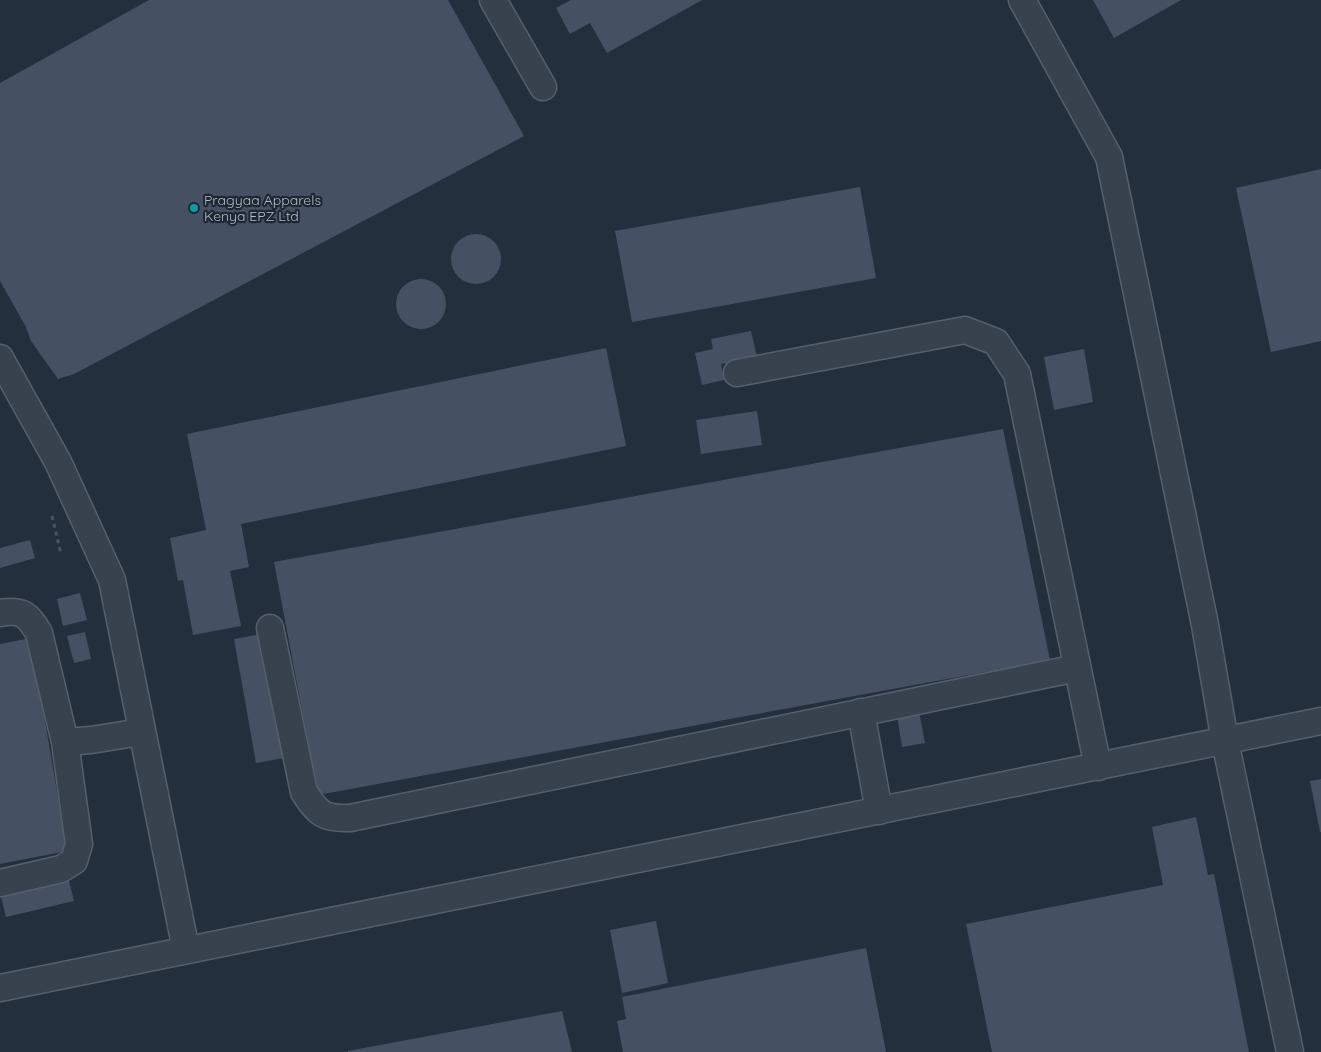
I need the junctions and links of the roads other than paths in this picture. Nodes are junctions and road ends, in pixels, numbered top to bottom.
1 (493, 0) edge
2 (1022, 0) edge
3 (544, 87) dead end
4 (0, 358) edge
5 (737, 373) dead end
6 (0, 613) edge
7 (270, 628) dead end
8 (1077, 668) junction
9 (861, 712) junction
10 (1321, 721) edge
11 (141, 732) junction
12 (1226, 741) junction
13 (65, 742) junction
14 (1098, 767) junction
15 (879, 811) junction
16 (0, 882) edge
17 (186, 950) junction
18 (0, 988) edge
19 (1290, 1052) edge

1 - 3 street
2 - 12 street
4 - 11 street
5 - 8 street
6 - 13 street
7 - 9 street
8 - 9 street
8 - 14 street
9 - 15 street
10 - 12 street
11 - 13 street
11 - 17 street
12 - 14 street
12 - 19 street
13 - 16 street
14 - 15 street
15 - 17 street
17 - 18 street

